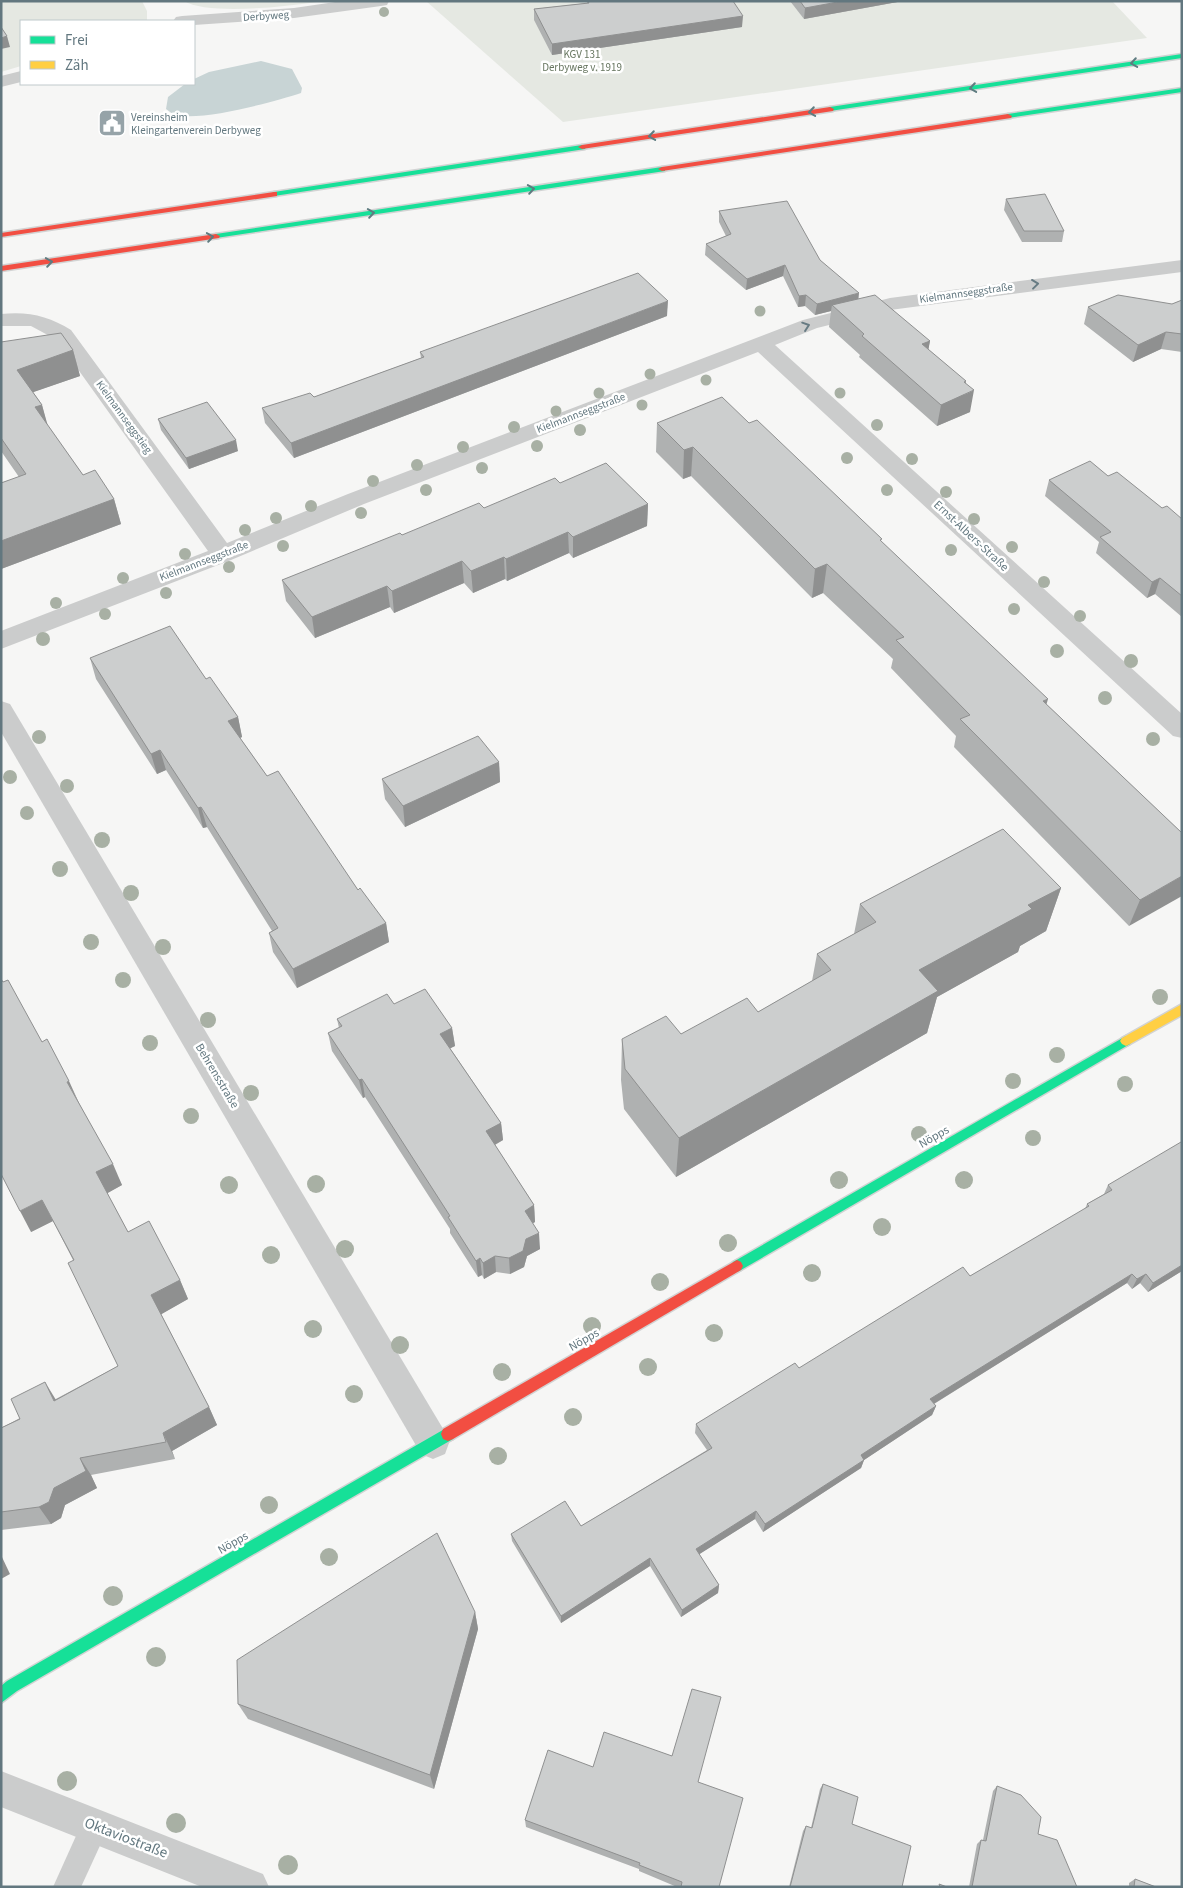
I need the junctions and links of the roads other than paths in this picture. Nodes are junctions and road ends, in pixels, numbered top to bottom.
1 (381, 1) edge
2 (180, 16) edge
3 (1182, 56) edge
4 (20, 76) edge
5 (1, 82) edge
6 (1182, 90) edge
7 (1, 235) edge
8 (1182, 266) edge
9 (1, 269) edge
10 (1, 320) edge
11 (761, 343) junction
12 (223, 554) junction
13 (1, 640) edge
14 (1, 710) edge
15 (1182, 729) edge
16 (1182, 1009) edge
17 (433, 1443) junction
18 (1, 1696) edge
19 (1, 1789) edge
20 (95, 1826) junction
21 (67, 1887) edge
22 (250, 1887) edge

1 - 2 street, Derbyweg
3 -> 7 main road
4 - 5 street
9 -> 6 main road
11 -> 8 street, Kielmannseggstraße
10 - 12 street, Kielmannseggstieg
11 - 12 street, Kielmannseggstraße
11 - 15 street, Ernst-Albers-Straße
12 - 13 street, Kielmannseggstraße
14 - 17 street, Behrensstraße
16 - 17 main road, Nöpps
17 - 18 main road, Nöpps
19 - 20 street, Oktaviostraße
20 - 21 lane
20 - 22 street, Oktaviostraße

